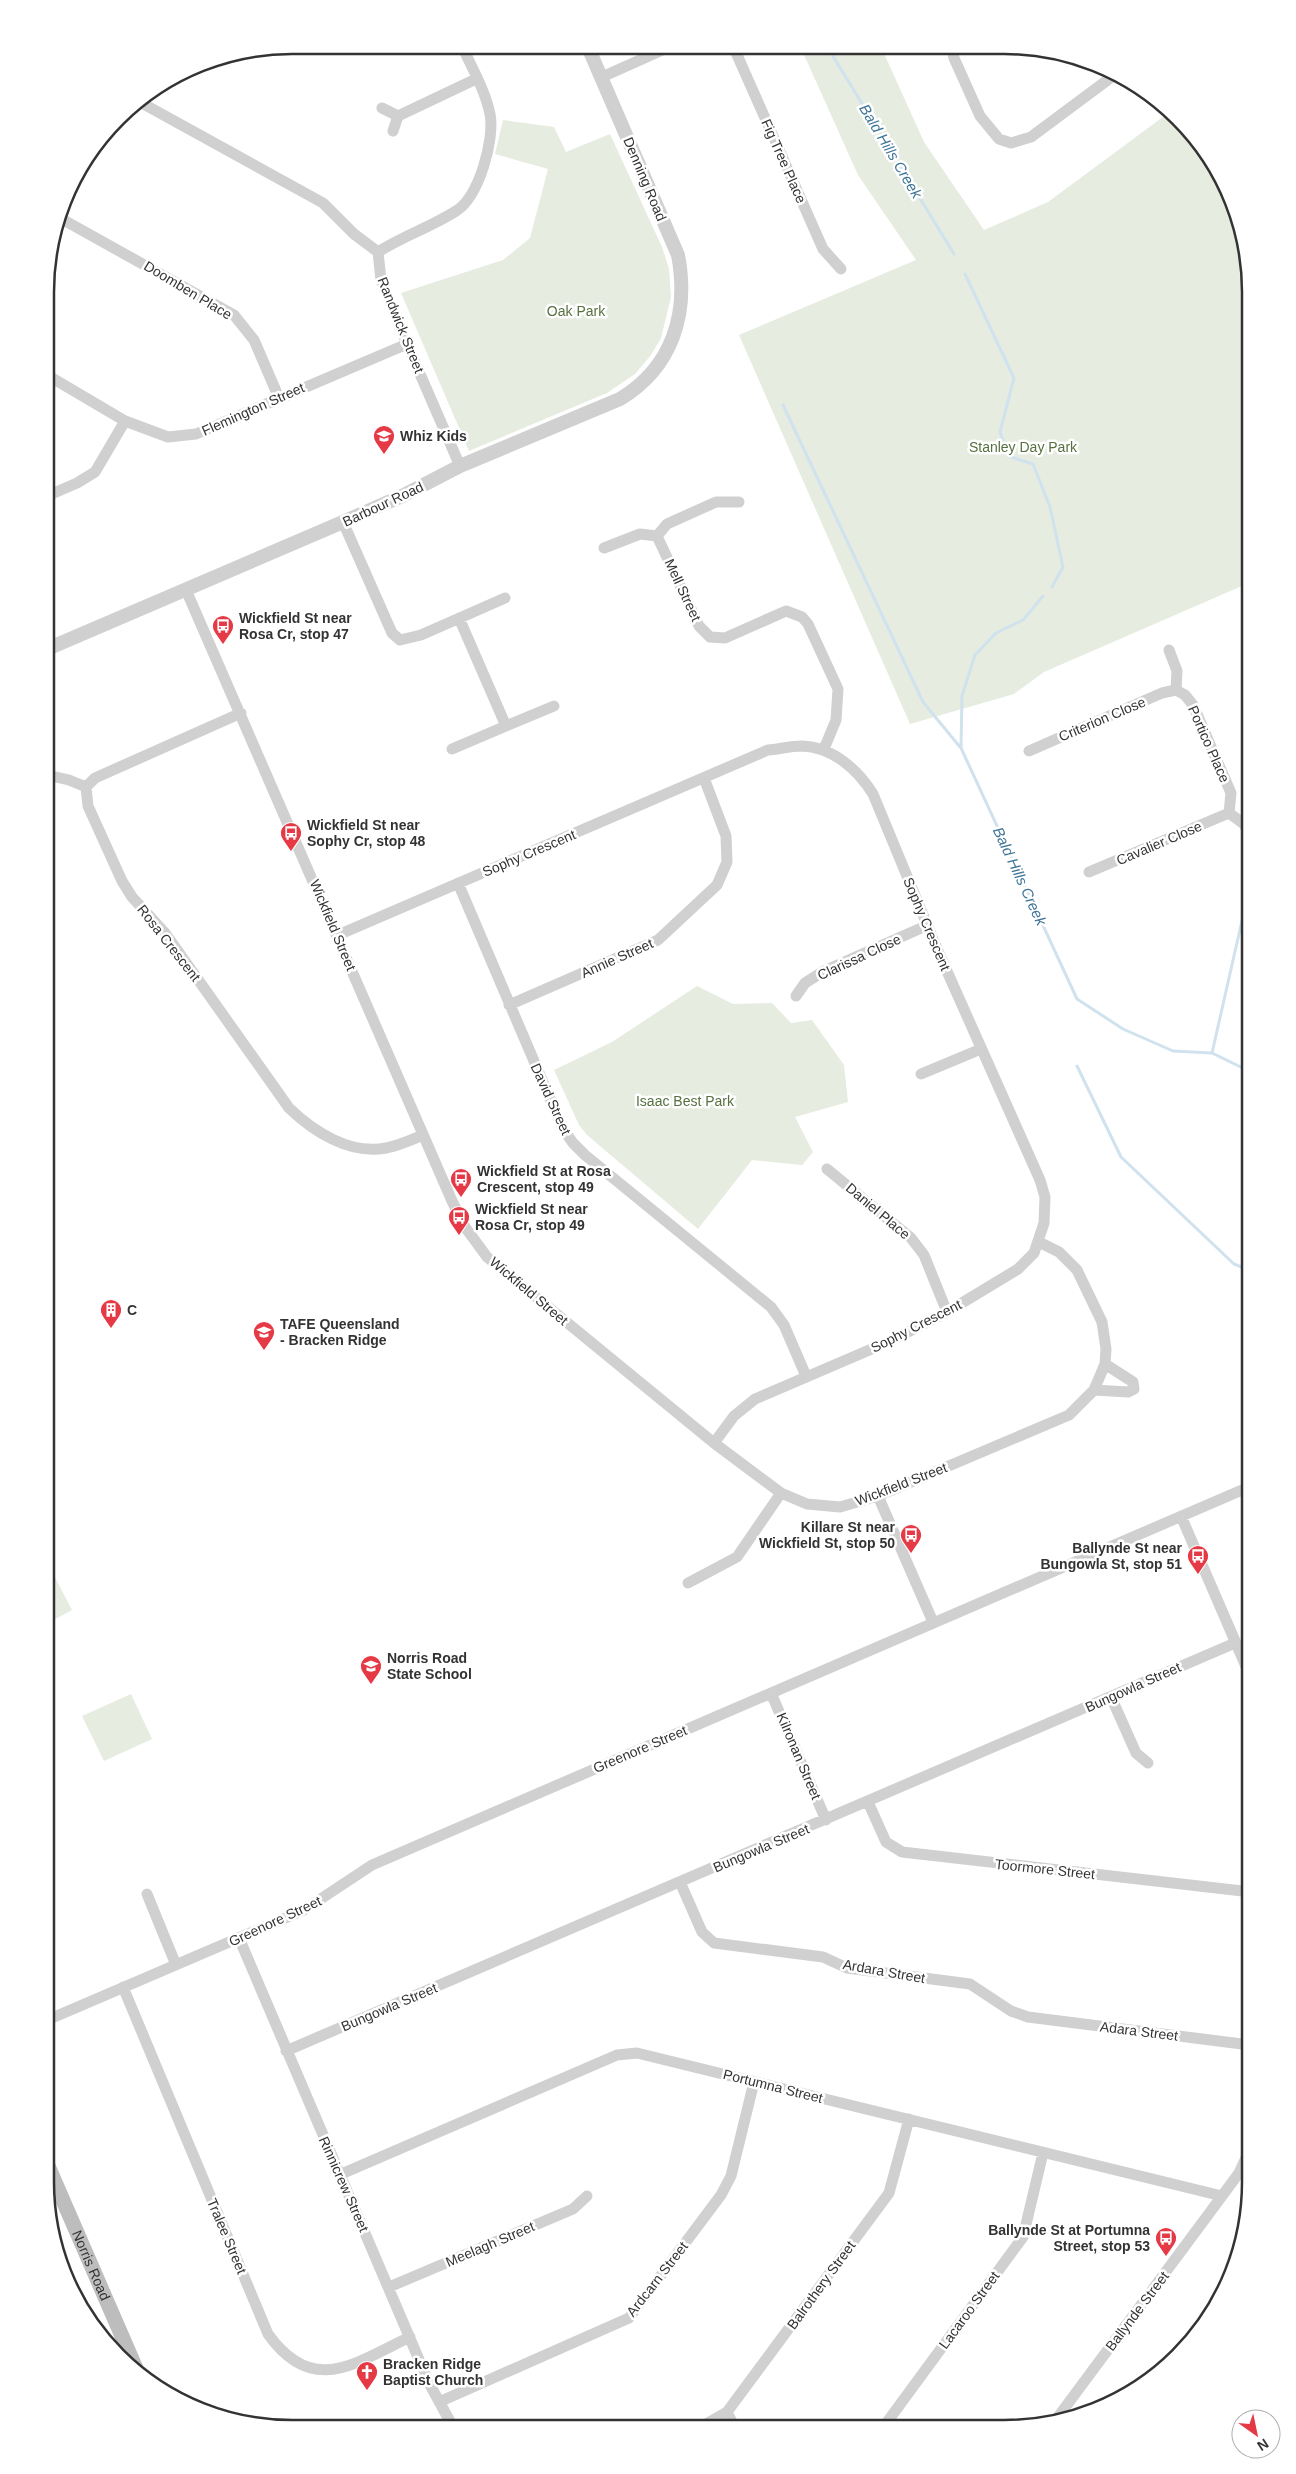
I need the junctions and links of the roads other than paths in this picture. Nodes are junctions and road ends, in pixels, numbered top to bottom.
1 (465, 54) edge
2 (591, 54) edge
3 (653, 54) edge
4 (737, 54) edge
5 (953, 54) edge
6 (602, 77) junction
7 (1110, 78) edge
8 (476, 79) junction
9 (145, 105) edge
10 (382, 108) dead end
11 (398, 116) junction
12 (393, 131) dead end
13 (65, 221) edge
14 (378, 252) junction
15 (841, 269) dead end
16 (680, 315) joint
17 (406, 344) junction
18 (54, 379) edge
19 (279, 398) junction
20 (125, 421) junction
21 (460, 466) junction
22 (54, 493) edge
23 (739, 502) dead end
24 (343, 522) junction
25 (656, 536) junction
26 (604, 548) dead end
27 (186, 590) junction
28 (505, 598) dead end
29 (459, 618) junction
30 (54, 646) edge
31 (1168, 650) dead end
32 (1176, 690) junction
33 (554, 706) dead end
34 (241, 713) junction
35 (506, 726) junction
36 (452, 749) dead end
37 (824, 750) junction
38 (1029, 751) dead end
39 (54, 777) edge
40 (704, 778) junction
41 (86, 788) junction
42 (1229, 813) junction
43 (1242, 823) edge
44 (1089, 872) dead end
45 (458, 883) junction
46 (928, 925) junction
47 (338, 935) junction
48 (796, 996) dead end
49 (509, 1005) junction
50 (981, 1049) junction
51 (921, 1074) dead end
52 (423, 1135) junction
53 (827, 1168) dead end
54 (1039, 1242) junction
55 (946, 1312) junction
56 (1105, 1364) junction
57 (806, 1376) junction
58 (1094, 1390) junction
59 (714, 1443) junction
60 (1242, 1490) dead end
61 (781, 1493) junction
62 (878, 1496) junction
63 (1181, 1516) junction
64 (688, 1583) dead end
65 (933, 1622) junction
66 (1235, 1643) junction
67 (1242, 1658) edge
68 (771, 1693) junction
69 (1111, 1696) junction
70 (1148, 1763) dead end
71 (868, 1802) junction
72 (826, 1820) junction
73 (680, 1882) junction
74 (1242, 1891) edge
75 (147, 1894) dead end
76 (239, 1938) junction
77 (176, 1965) junction
78 (122, 1987) junction
79 (54, 2017) edge
80 (1028, 2017) joint
81 (1242, 2044) edge
82 (286, 2051) junction
83 (754, 2082) junction
84 (909, 2119) junction
85 (1043, 2153) junction
86 (1242, 2167) edge
87 (339, 2175) junction
88 (54, 2189) edge
89 (587, 2196) dead end
90 (1222, 2196) junction
91 (389, 2287) junction
92 (410, 2337) junction
93 (131, 2358) edge
94 (439, 2402) junction
95 (727, 2412) junction
96 (1061, 2413) edge
97 (449, 2420) edge
98 (713, 2420) edge
99 (731, 2420) edge
100 (889, 2420) edge

1 - 8 street
2 - 6 street, Denning Road
3 - 6 street
4 - 15 street, Fig Tree Place
5 - 7 street
6 - 16 street, Denning Road
8 - 11 street
8 - 14 street
9 - 14 street
10 - 11 street
11 - 12 street
13 - 19 street, Doomben Place
14 - 17 street, Randwick Street
16 - 21 street, Barbour Road
17 - 19 street, Flemington Street
17 - 21 street, Randwick Street
18 - 20 street, Flemington Street
19 - 20 street, Flemington Street
20 - 22 street
21 - 24 street, Barbour Road
23 - 25 street
24 - 27 street, Barbour Road
24 - 29 street
25 - 26 street
25 - 37 street, Mell Street
27 - 30 street, Barbour Road
27 - 34 street, Wickfield Street
28 - 29 street
29 - 35 street
31 - 32 street
32 - 38 street, Criterion Close
32 - 42 street, Portico Place
33 - 35 street
34 - 41 street
34 - 47 street, Wickfield Street
35 - 36 street
37 - 40 street, Sophy Crescent
37 - 46 street, Sophy Crescent
39 - 41 street
40 - 45 street, Sophy Crescent
40 - 49 street, Annie Street
41 - 52 street, Rosa Crescent
42 - 43 street
42 - 44 street, Cavalier Close
45 - 47 street, Sophy Crescent
45 - 49 street, David Street
46 - 48 street, Clarissa Close
46 - 50 street, Sophy Crescent
47 - 52 street, Wickfield Street
49 - 57 street, David Street
50 - 51 street
50 - 54 street, Sophy Crescent
52 - 59 street, Wickfield Street
53 - 55 street, Daniel Place
54 - 55 street, Sophy Crescent
54 - 56 street, Wickfield Street
55 - 57 street, Sophy Crescent
56 - 58 street, Wickfield Street
56 - 58 street
57 - 59 street, Sophy Crescent
58 - 62 street, Wickfield Street
59 - 61 street, Wickfield Street
60 - 63 street, Greenore Street
61 - 62 street, Wickfield Street
61 - 64 street
62 - 65 street
63 - 65 street, Greenore Street
63 - 66 street
65 - 68 street, Greenore Street
66 - 67 street
66 - 69 street, Bungowla Street
68 - 72 street, Kilronan Street
68 - 76 street, Greenore Street
69 - 70 street
69 - 71 street, Bungowla Street
71 - 72 street, Bungowla Street
71 - 74 street, Toormore Street
72 - 73 street, Bungowla Street
73 - 80 street, Ardara Street
73 - 82 street, Bungowla Street
75 - 77 street
76 - 77 street, Greenore Street
76 - 82 street, Rinnicrew Street
77 - 78 street, Greenore Street
78 - 79 street, Greenore Street
78 - 92 street, Tralee Street
80 - 81 street, Adara Street
82 - 87 street, Rinnicrew Street
83 - 84 street, Portumna Street
83 - 87 street, Portumna Street
83 - 94 street, Ardcarn Street
84 - 85 street, Portumna Street
84 - 95 street, Balrothery Street
85 - 90 street, Portumna Street
85 - 100 street, Lacaroo Street
86 - 90 street, Ballynde Street
87 - 91 street, Rinnicrew Street
88 - 93 main road, Norris Road
89 - 91 street, Meelagh Street
90 - 96 street, Ballynde Street
91 - 92 street, Rinnicrew Street
92 - 94 street, Rinnicrew Street
94 - 97 street, Rinnicrew Street
95 - 98 street, Balrothery Street
95 - 99 street

